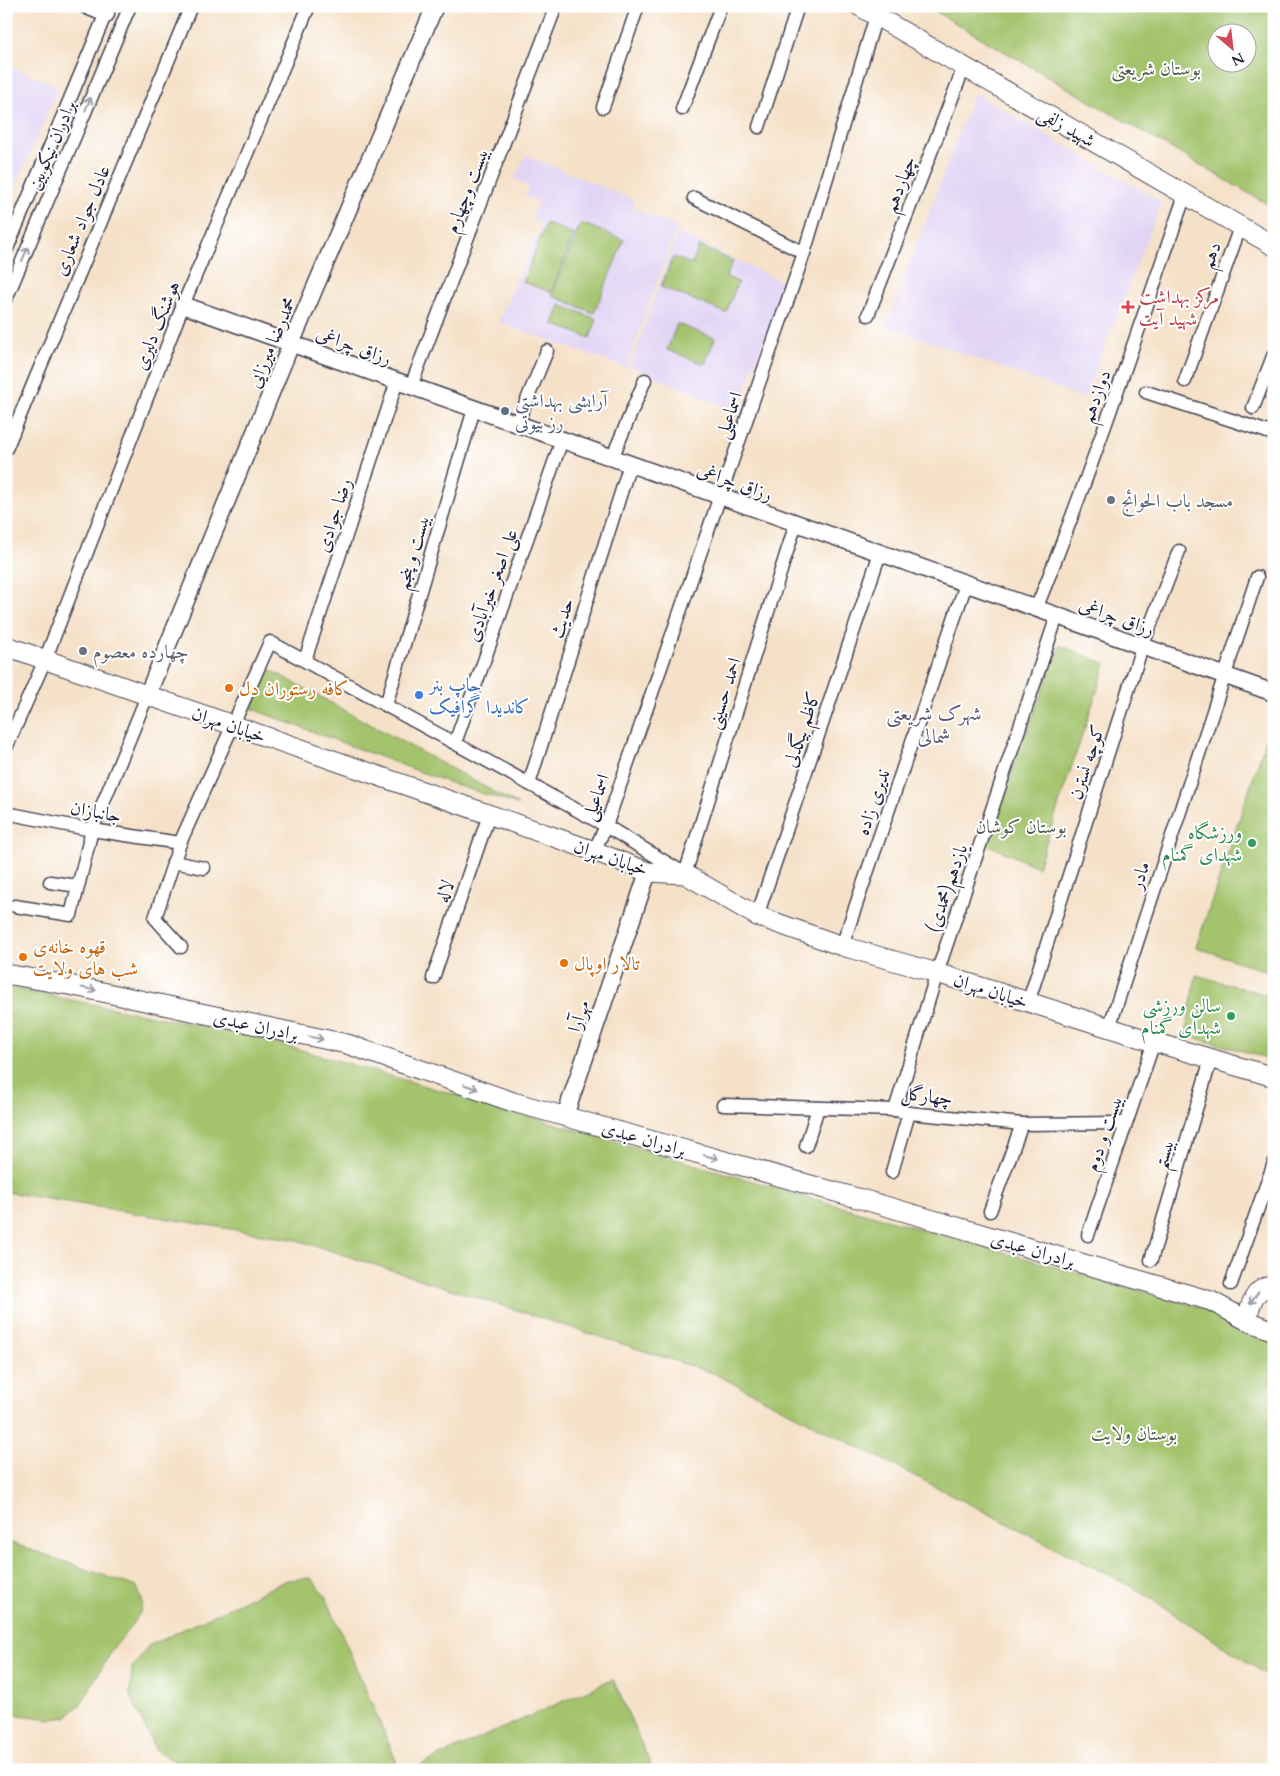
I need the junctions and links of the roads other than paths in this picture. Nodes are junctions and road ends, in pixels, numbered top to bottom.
1 (87, 6) edge
2 (130, 6) edge
3 (191, 6) edge
4 (309, 6) edge
5 (435, 6) edge
6 (556, 6) edge
7 (638, 6) edge
8 (721, 6) edge
9 (798, 6) edge
10 (860, 6) edge
11 (108, 10) edge
12 (876, 16) junction
13 (964, 67) junction
14 (603, 107) dead end
15 (682, 109) dead end
16 (759, 127) dead end
17 (1185, 195) junction
18 (694, 198) dead end
19 (1240, 227) junction
20 (1274, 246) edge
21 (6, 252) edge
22 (804, 253) junction
23 (6, 299) edge
24 (183, 306) junction
25 (868, 315) dead end
26 (292, 344) junction
27 (547, 351) dead end
28 (1274, 354) edge
29 (645, 380) dead end
30 (1185, 381) dead end
31 (404, 384) junction
32 (1146, 392) dead end
33 (1253, 408) dead end
34 (474, 409) junction
35 (517, 424) junction
36 (1274, 434) edge
37 (562, 440) junction
38 (6, 448) edge
39 (612, 458) junction
40 (630, 464) junction
41 (720, 496) junction
42 (796, 524) junction
43 (1179, 551) dead end
44 (880, 553) junction
45 (1257, 577) dead end
46 (966, 584) junction
47 (1036, 609) junction
48 (1056, 616) junction
49 (6, 646) edge
50 (1142, 646) junction
51 (45, 660) junction
52 (305, 660) junction
53 (1224, 676) junction
54 (1274, 693) edge
55 (147, 696) junction
56 (386, 705) junction
57 (233, 726) junction
58 (455, 743) junction
59 (6, 748) edge
60 (529, 784) junction
61 (6, 814) edge
62 (489, 815) junction
63 (606, 826) junction
64 (92, 830) junction
65 (180, 843) junction
66 (594, 851) junction
67 (173, 862) junction
68 (204, 868) dead end
69 (648, 872) junction
70 (685, 874) junction
71 (50, 882) dead end
72 (78, 886) junction
73 (15, 906) dead end
74 (757, 916) junction
75 (842, 946) junction
76 (181, 948) dead end
77 (937, 973) junction
78 (6, 974) edge
79 (434, 978) dead end
80 (1028, 1003) junction
81 (1109, 1028) junction
82 (1154, 1042) junction
83 (1211, 1059) junction
84 (1274, 1077) edge
85 (723, 1105) dead end
86 (818, 1108) junction
87 (895, 1110) junction
88 (909, 1113) junction
89 (565, 1116) junction
90 (1126, 1123) junction
91 (1022, 1124) junction
92 (806, 1146) dead end
93 (1274, 1163) edge
94 (892, 1172) dead end
95 (990, 1211) dead end
96 (1088, 1235) dead end
97 (1151, 1260) dead end
98 (1231, 1284) dead end
99 (1274, 1286) edge
100 (1248, 1321) junction
101 (1274, 1331) edge

1 - 11 street
23 -> 2 street, برادران نیکوبین
3 - 38 street, عادل جواد شعاری
4 - 24 street, هوشنگ دلیری
5 - 26 street, محمدرضا میرزایی
6 - 31 street, بیست وچهارم
7 - 14 street
8 - 15 street
9 - 16 street
10 - 12 main road, شهید زلفی
11 - 21 street, برادران نیکوبین
12 - 13 main road, شهید زلفی
12 - 22 street, اسماعیلی
13 - 17 main road, شهید زلفی
13 - 25 street, چهاردهم
17 - 19 main road, شهید زلفی
17 - 47 street, دوازدهم
18 - 22 street
19 - 20 main road, شهید زلفی
19 - 30 street, دهم
22 - 41 street, اسماعیلی
24 - 26 street, رزاق چراغی
24 - 51 street, هوشنگ دلیری
26 - 31 street, رزاق چراغی
26 - 55 street, محمدرضا میرزایی
27 - 35 street
28 - 33 street
29 - 39 street
31 - 34 street, رزاق چراغی
31 - 52 street, رضا جوادی
32 - 36 street
34 - 35 street, رزاق چراغی
34 - 56 street, بیست و پنجم
35 - 37 street, رزاق چراغی
37 - 39 street, رزاق چراغی
37 - 58 street, علی اصغر خیرآبادی
39 - 40 street, رزاق چراغی
40 - 41 street, رزاق چراغی
40 - 60 street, حدیث
41 - 42 street, رزاق چراغی
41 - 63 street, اسماعیلی
42 - 44 street, رزاق چراغی
42 - 70 street, احمد حسینی
43 - 50 street, کوچه نسترن
44 - 46 street, رزاق چراغی
44 - 74 street, کاظم بیگدلی
45 - 53 street, مادر
46 - 47 street, رزاق چراغی
46 - 75 street, ندیری زاده
47 - 48 street, رزاق چراغی
48 - 50 street, رزاق چراغی
48 - 77 street, یازدهم(محمدی)
49 - 51 main road, خیابان مهران
50 - 53 street, رزاق چراغی
50 - 80 street, کوچه نسترن
51 - 55 main road, خیابان مهران
51 - 59 street, هوشنگ دلیری
52 - 56 street
52 - 57 street
53 - 54 street, رزاق چراغی
53 - 81 street, مادر
55 - 57 main road, خیابان مهران
55 - 64 street
56 - 58 street
57 - 62 main road, خیابان مهران
57 - 65 street
58 - 60 street
60 - 63 street
61 - 64 street, جانبازان
62 - 66 main road, خیابان مهران
62 - 79 street, لاله
63 - 66 street, اسماعیلی
63 - 70 street
64 - 65 street, جانبازان
64 - 72 street
65 - 67 street
66 - 69 main road, خیابان مهران
67 - 68 street
67 - 76 street
69 - 70 main road, خیابان مهران
69 - 89 street, مهرآرا
70 - 74 main road, خیابان مهران
71 - 72 street
72 - 73 street
74 - 75 main road, خیابان مهران
75 - 77 main road, خیابان مهران
77 - 80 main road, خیابان مهران
77 - 87 street
78 -> 89 main road, برادران عبدی
80 - 81 main road, خیابان مهران
81 - 82 main road, خیابان مهران
82 - 83 main road, خیابان مهران
82 - 90 street, بیست و دوم
83 - 84 main road, خیابان مهران
83 - 97 street, بیستم
85 - 86 street, چهارگل
86 - 87 street, چهارگل
86 - 92 street
87 - 88 street, چهارگل
88 - 91 street, چهارگل
88 - 94 street
89 -> 100 main road, برادران عبدی
90 - 91 street, چهارگل
90 - 96 street, بیست و دوم
91 - 95 street
93 - 98 street
99 -> 100 main road
100 - 101 main road, برادران عبدی

